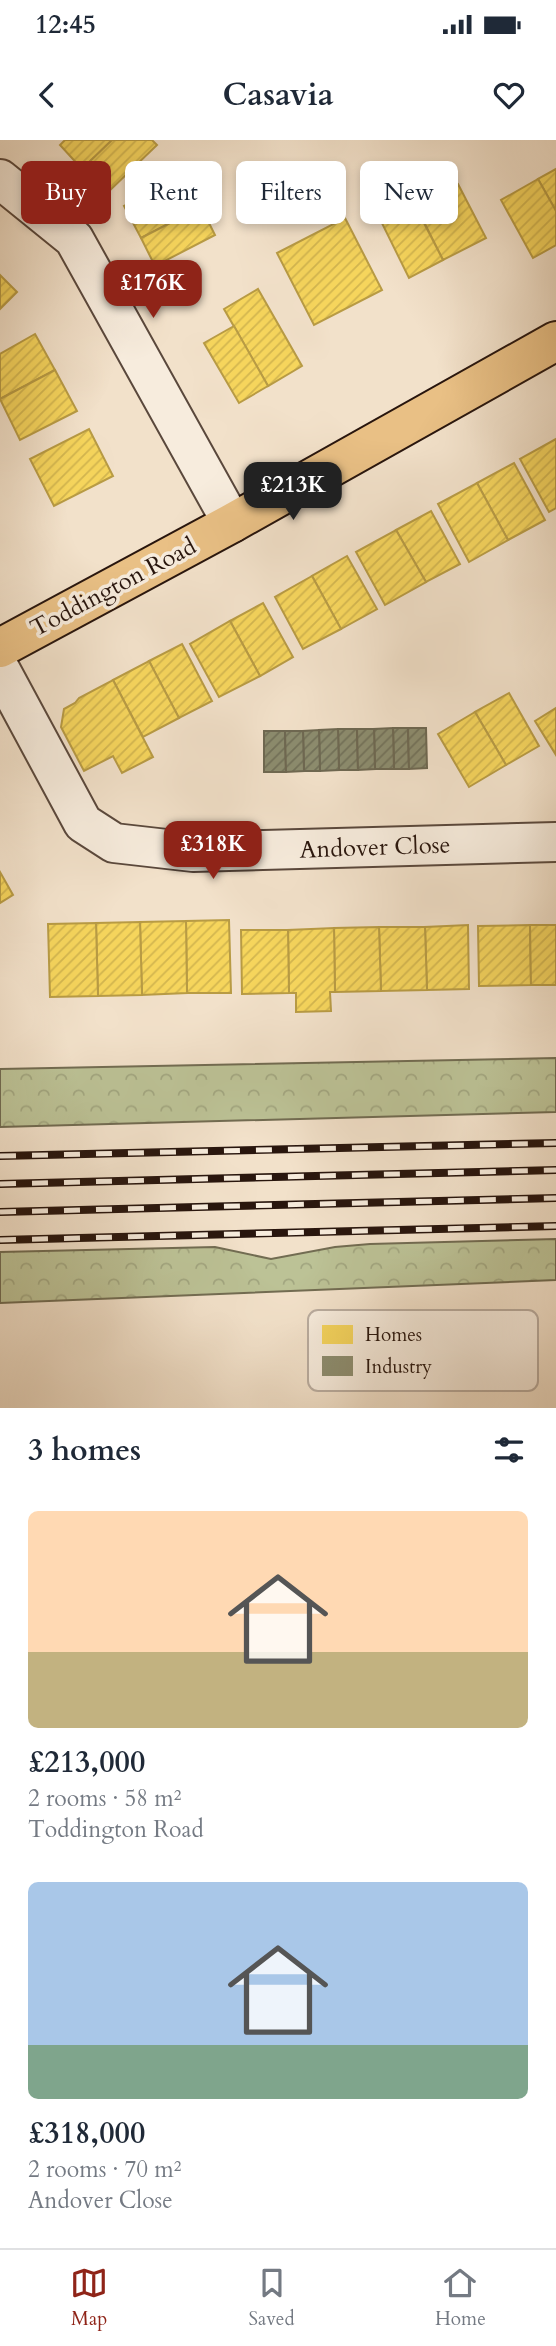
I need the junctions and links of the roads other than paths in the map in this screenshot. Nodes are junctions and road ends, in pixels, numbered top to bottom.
1 (0, 179) edge
2 (556, 341) edge
3 (232, 523) junction
4 (0, 648) edge
5 (0, 668) edge
6 (556, 842) edge

1 - 3 street
2 - 3 main road, Toddington Road
3 - 4 main road, Toddington Road
5 - 6 street, Andover Close

